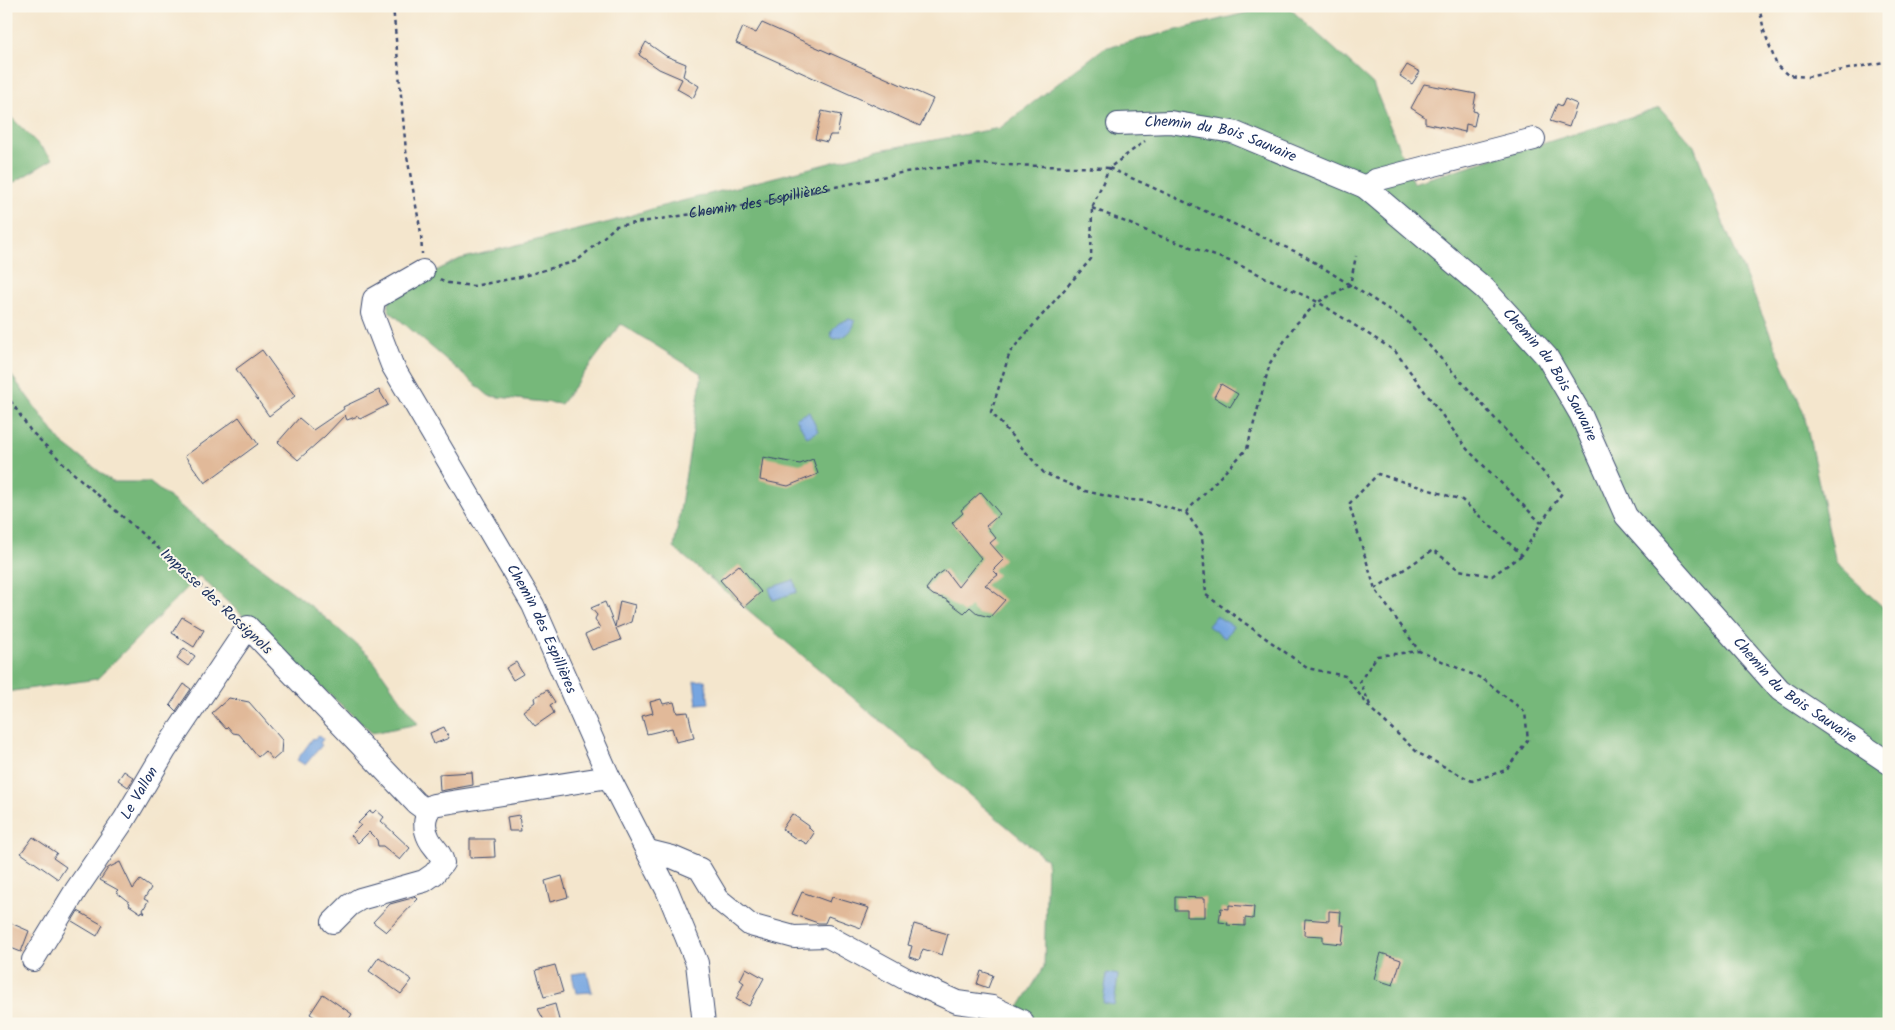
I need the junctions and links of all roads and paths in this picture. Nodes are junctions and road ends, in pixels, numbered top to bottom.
1 (393, 6) edge
2 (1759, 6) edge
3 (1889, 61) edge
4 (1118, 124) dead end
5 (1534, 139) dead end
6 (1147, 140) dead end
7 (1109, 168) junction
8 (1365, 187) junction
9 (1092, 208) junction
10 (1356, 256) dead end
11 (423, 271) junction
12 (1350, 285) junction
13 (1318, 302) junction
14 (6, 394) edge
15 (1186, 513) junction
16 (1541, 523) junction
17 (1522, 555) junction
18 (1375, 589) junction
19 (248, 627) junction
20 (1419, 651) junction
21 (1371, 709) junction
22 (1889, 763) edge
23 (609, 777) junction
24 (427, 811) junction
25 (648, 851) junction
26 (333, 922) dead end
27 (33, 960) dead end
28 (1022, 1022) dead end
29 (704, 1024) edge

1 - 11 path
2 - 3 path
4 - 8 street, Chemin du Bois Sauvaire
5 - 8 street
6 - 7 path
7 - 9 path
7 - 11 path, Chemin des Espillières
7 - 12 path
8 - 22 street, Chemin du Bois Sauvaire
9 - 13 path
9 - 15 path
10 - 12 path
11 - 23 street, Chemin des Espillières
12 - 13 path
12 - 16 path
13 - 15 path
13 - 16 path
14 - 19 path, Impasse des Rossignols
15 - 21 path
16 - 17 path
17 - 18 path
17 - 18 path
18 - 20 path
19 - 24 street, Impasse des Rossignols
19 - 27 street, Le Vallon
20 - 21 path
20 - 21 path
23 - 24 street
23 - 25 street, Chemin des Espillières
24 - 26 street
25 - 28 street
25 - 29 street, Chemin des Espillières

